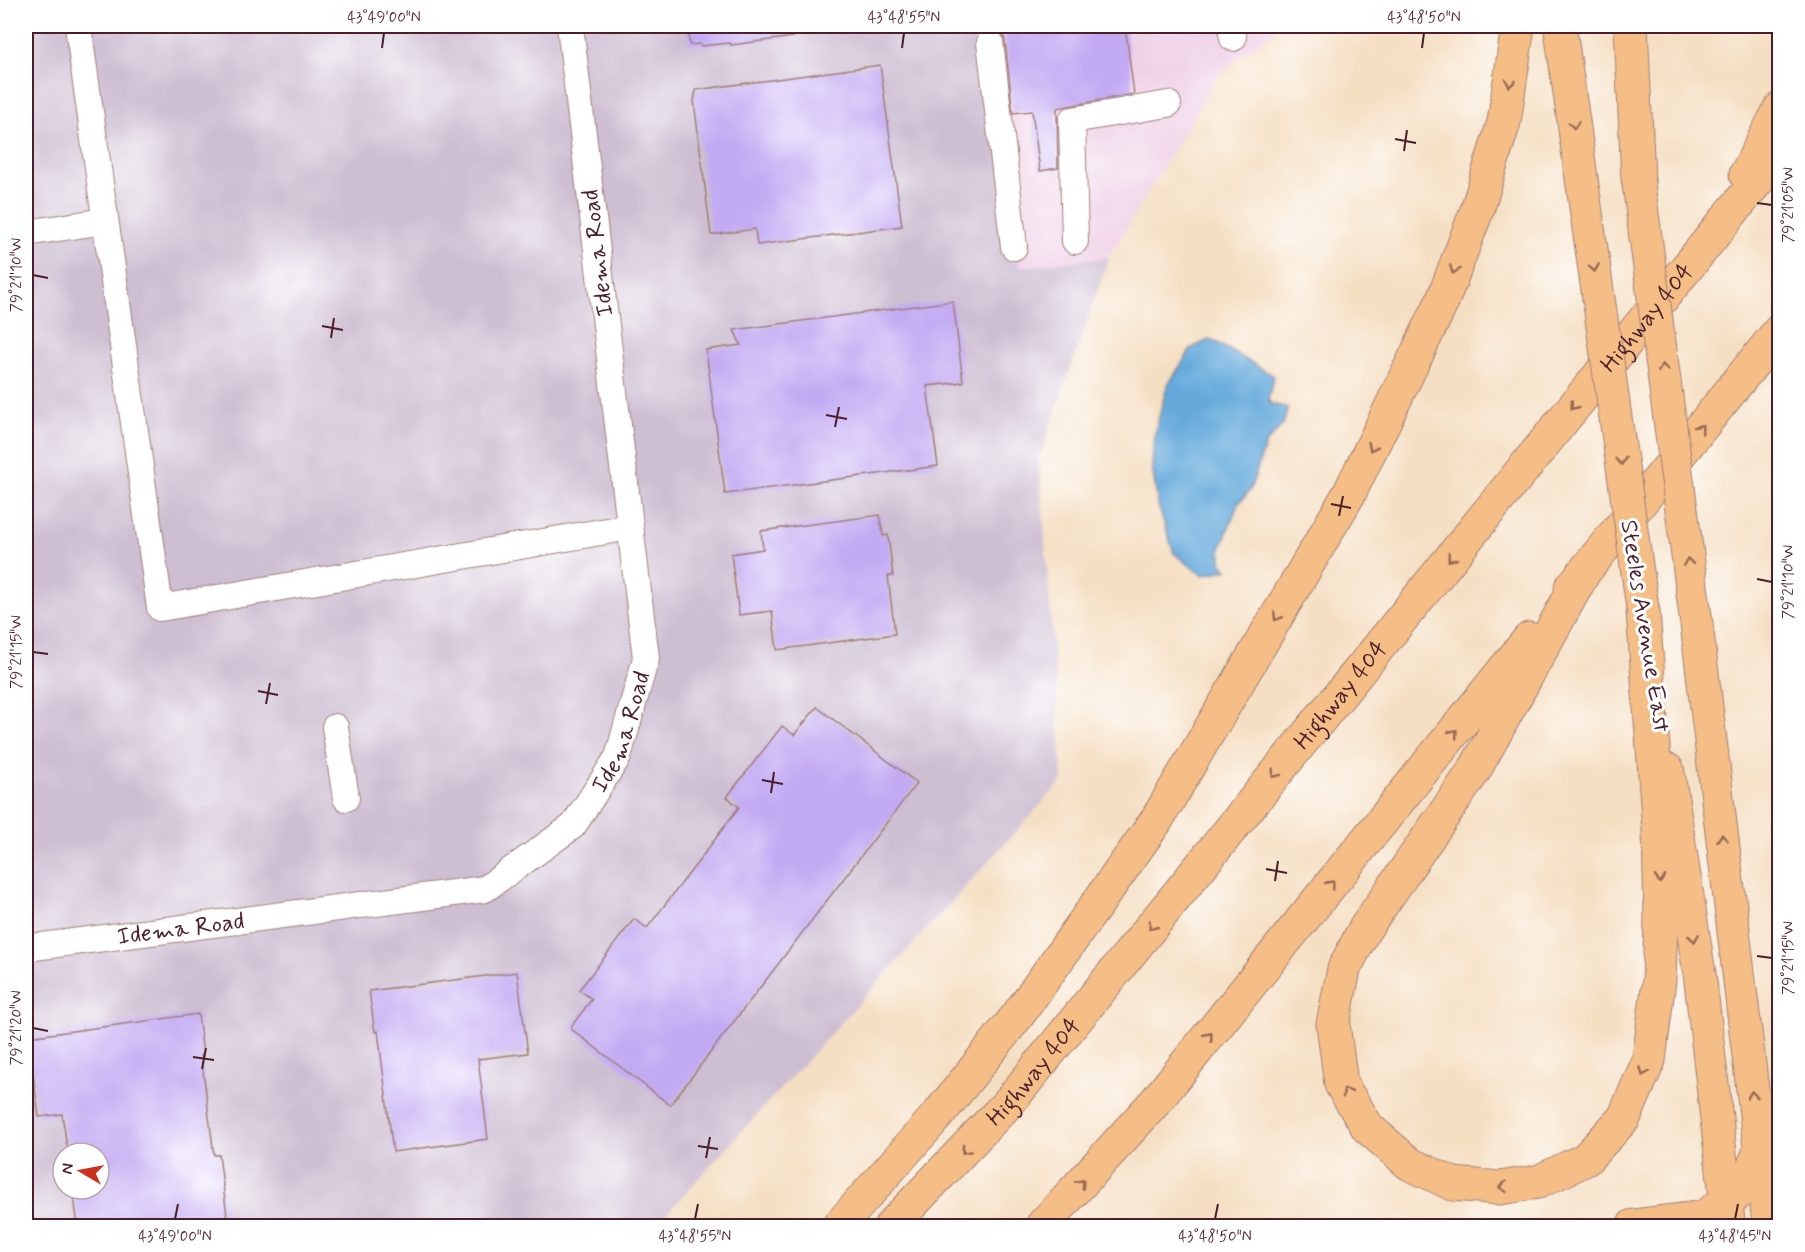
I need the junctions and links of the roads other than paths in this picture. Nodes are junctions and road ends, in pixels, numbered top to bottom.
1 (78, 26) edge
2 (570, 26) edge
3 (1518, 26) edge
4 (1560, 26) edge
5 (1615, 26) edge
6 (1631, 26) edge
7 (990, 42) dead end
8 (1168, 104) dead end
9 (1779, 109) edge
10 (1779, 153) edge
11 (1638, 180) junction
12 (105, 221) junction
13 (1716, 230) junction
14 (26, 233) edge
15 (1075, 241) dead end
16 (1014, 248) dead end
17 (1779, 330) edge
18 (630, 527) junction
19 (1584, 572) junction
20 (1643, 611) junction
21 (334, 727) dead end
22 (346, 798) dead end
23 (26, 948) edge
24 (1759, 1153) junction
25 (1728, 1215) edge
26 (839, 1227) edge
27 (891, 1227) edge
28 (1042, 1227) edge
29 (1633, 1227) edge
30 (1769, 1227) edge

1 - 12 street
2 - 18 street, Idema Road
3 -> 26 highway
4 -> 20 main road, Steeles Avenue East, bridge
5 - 11 main road, Steeles Avenue East
6 - 11 highway
7 - 16 street
8 - 15 street
9 - 13 highway
10 - 13 highway, Highway 404
24 -> 11 main road, Steeles Avenue East, bridge
12 - 14 street
12 - 18 street
13 -> 27 highway, Highway 404
19 -> 17 highway
18 - 23 street, Idema Road
20 -> 19 highway
28 -> 19 highway
20 -> 25 main road, Steeles Avenue East
21 - 22 street
24 - 25 highway
24 - 30 main road, Steeles Avenue East
25 - 29 highway

